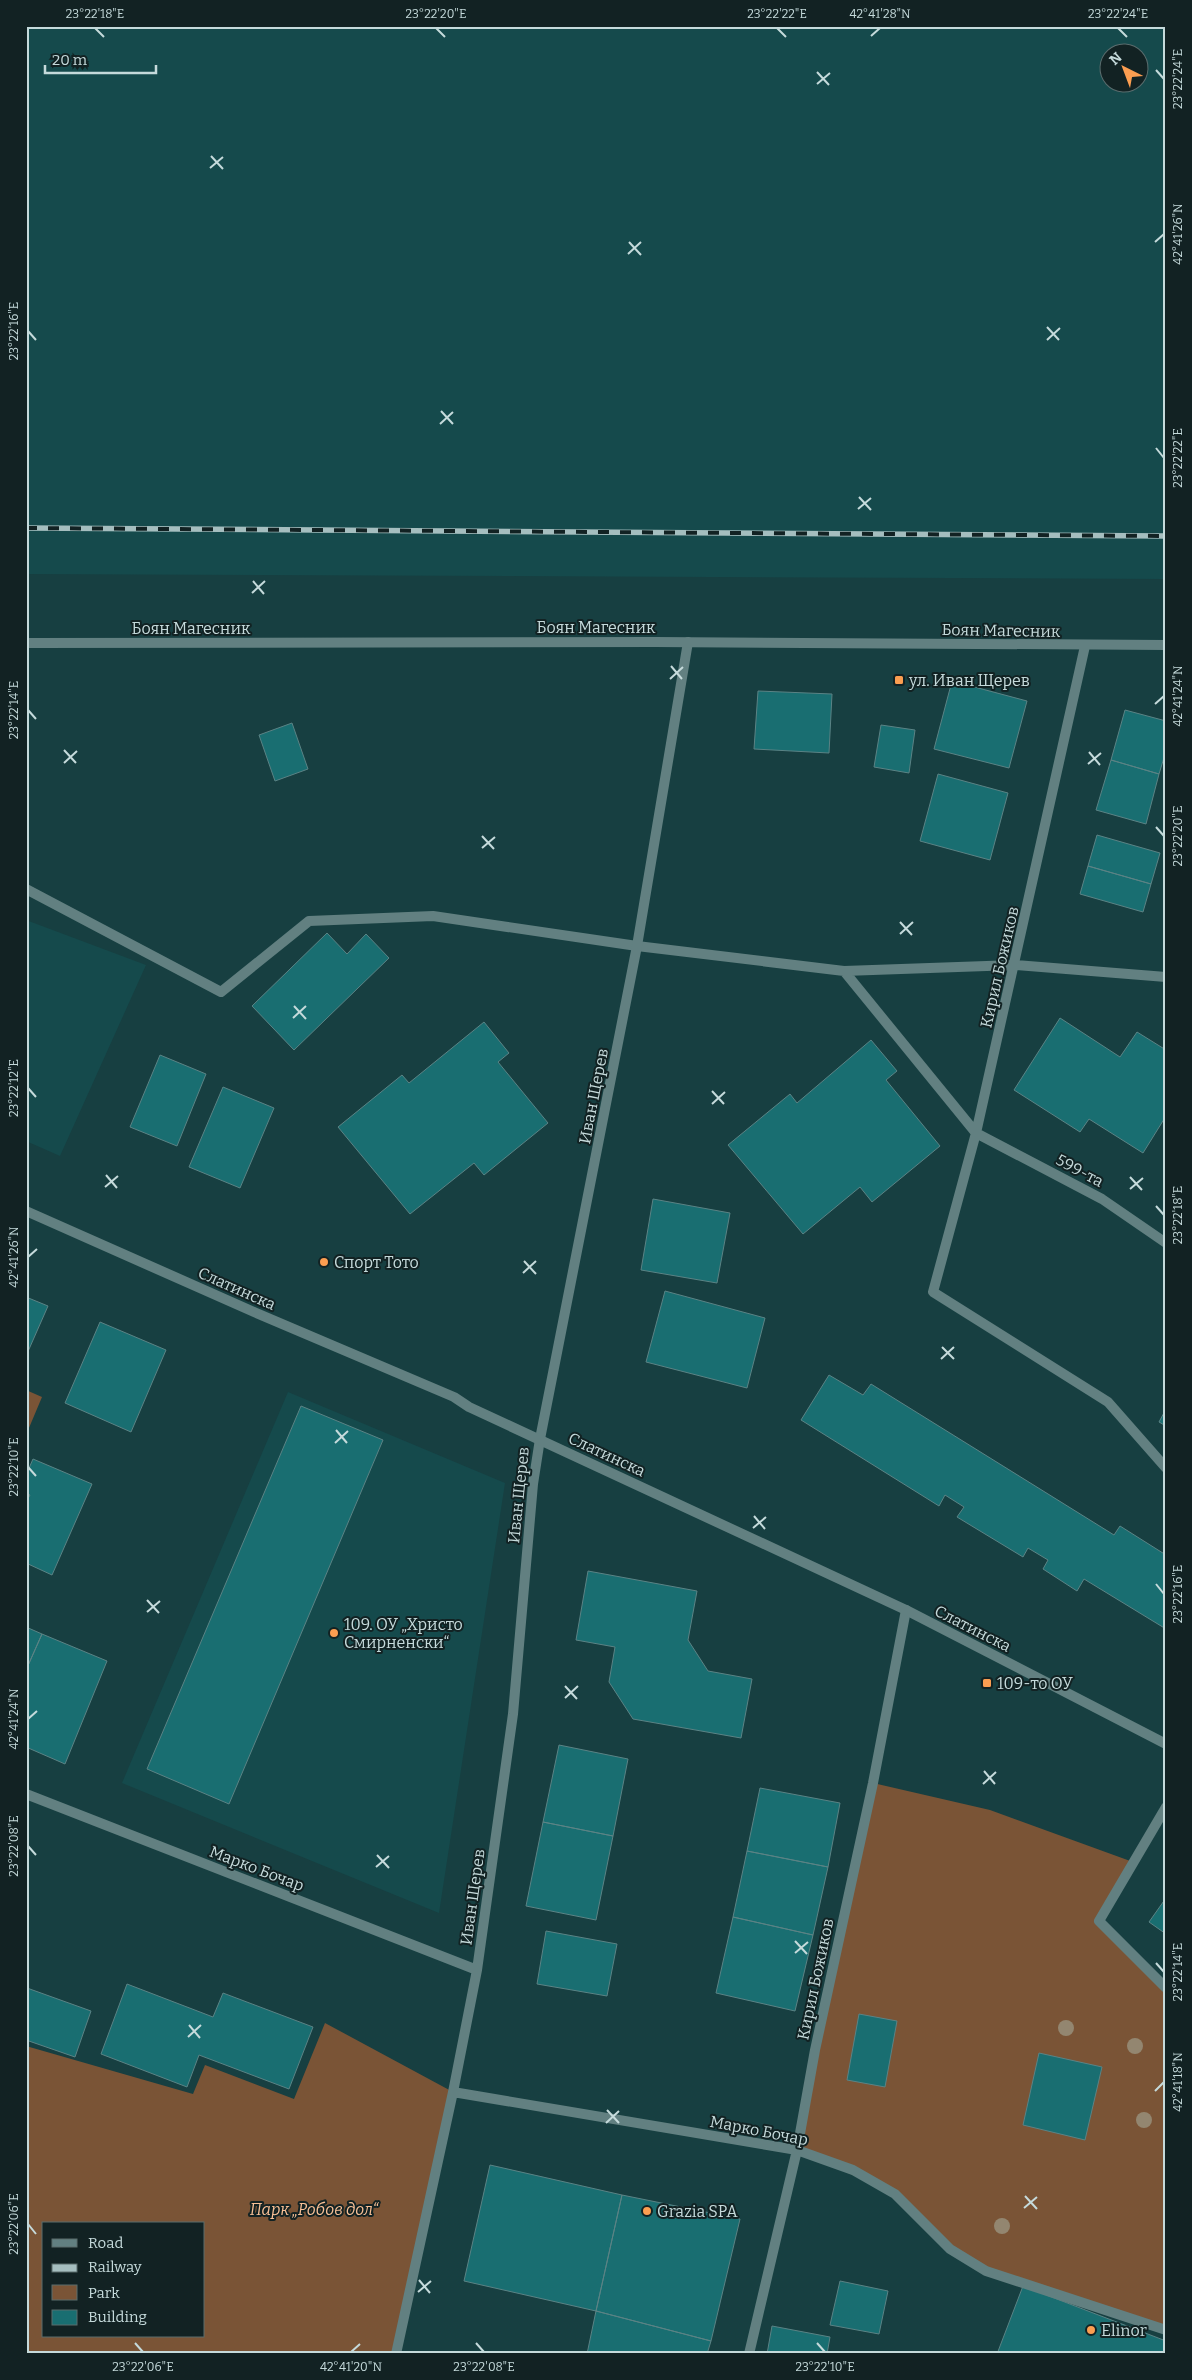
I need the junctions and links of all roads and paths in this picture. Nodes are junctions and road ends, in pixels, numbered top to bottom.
1 (688, 642) junction
2 (26, 643) edge
3 (1166, 645) edge
4 (1085, 646) junction
5 (26, 889) edge
6 (637, 946) junction
7 (1015, 964) junction
8 (844, 971) junction
9 (1166, 977) edge
10 (976, 1133) junction
11 (26, 1211) edge
12 (1166, 1243) edge
13 (540, 1439) junction
14 (1166, 1468) edge
15 (906, 1610) junction
16 (1166, 1744) edge
17 (26, 1794) edge
18 (1166, 1807) edge
19 (476, 1970) junction
20 (1166, 1988) edge
21 (453, 2092) junction
22 (797, 2150) junction
23 (1166, 2330) edge
24 (396, 2354) edge
25 (749, 2354) edge

1 - 2 street, Боян Магесник
1 - 4 street, Боян Магесник
1 - 6 street, Иван Щерев
3 - 4 street, Боян Магесник
4 - 7 street, Кирил Божиков
5 - 6 street
6 - 8 street
6 - 13 street, Иван Щерев
7 - 8 street
7 - 9 street
7 - 10 street, Кирил Божиков
8 - 10 street
10 - 12 street, 599-та
10 - 14 street, Кирил Божиков
11 - 13 street, Слатинска
13 - 15 street, Слатинска
13 - 19 street, Иван Щерев
15 - 16 street, Слатинска
15 - 22 street, Кирил Божиков
17 - 19 street, Марко Бочар
18 - 20 street
19 - 21 street, Иван Щерев
21 - 22 street, Марко Бочар
21 - 24 street, Иван Щерев
22 - 23 street, Марко Бочар
22 - 25 street, Кирил Божиков

